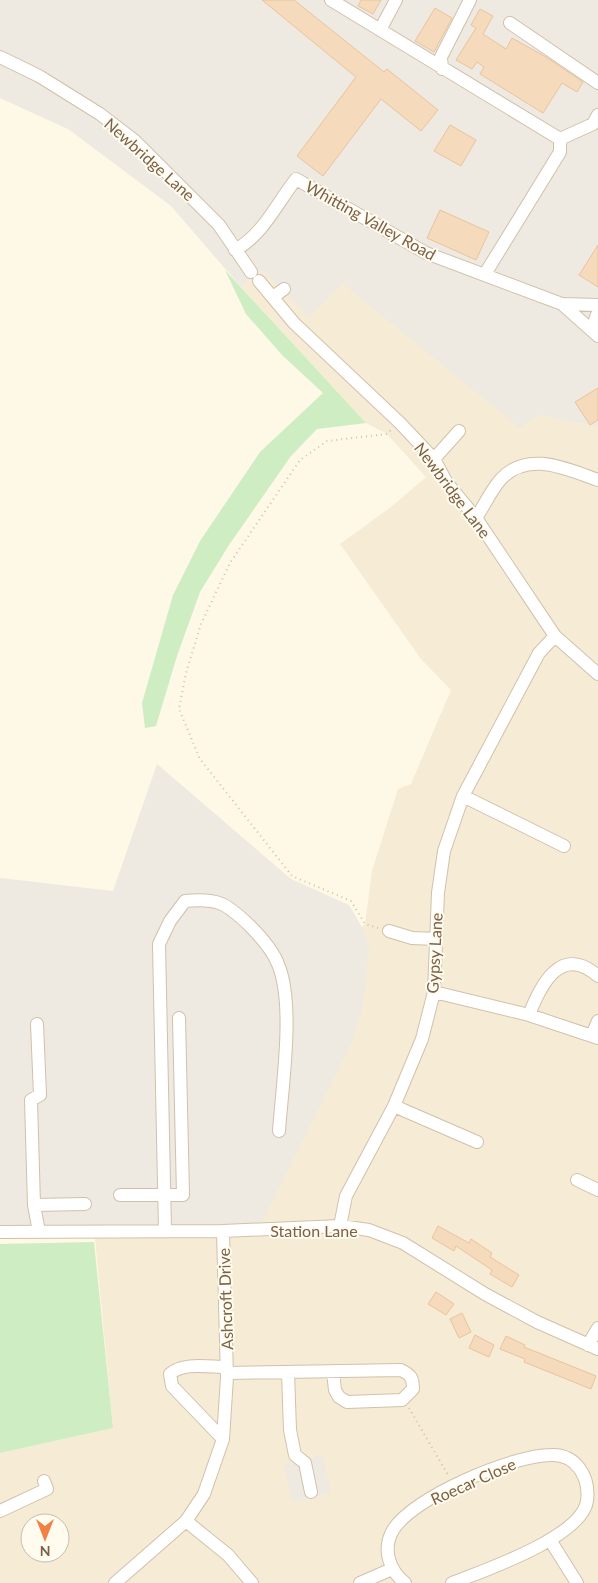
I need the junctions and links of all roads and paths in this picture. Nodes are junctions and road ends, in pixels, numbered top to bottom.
1 (331, 0) edge
2 (396, 0) edge
3 (470, 0) edge
4 (510, 23) dead end
5 (380, 30) junction
6 (0, 57) edge
7 (442, 69) junction
8 (598, 82) edge
9 (598, 115) edge
10 (560, 139) junction
11 (235, 250) junction
12 (485, 274) junction
13 (284, 289) dead end
14 (273, 297) junction
15 (562, 304) junction
16 (598, 304) edge
17 (598, 312) edge
18 (597, 335) edge
19 (400, 423) junction
20 (459, 431) dead end
21 (434, 459) junction
22 (598, 480) edge
23 (476, 518) junction
24 (555, 636) junction
25 (598, 674) edge
26 (463, 796) junction
27 (564, 846) dead end
28 (389, 931) joint
29 (436, 939) junction
30 (598, 976) edge
31 (434, 992) junction
32 (530, 1015) junction
33 (180, 1018) dead end
34 (598, 1020) edge
35 (37, 1024) dead end
36 (595, 1036) edge
37 (394, 1106) junction
38 (162, 1108) junction
39 (181, 1108) junction
40 (279, 1131) dead end
41 (477, 1142) dead end
42 (577, 1180) dead end
43 (598, 1190) edge
44 (120, 1195) dead end
45 (164, 1195) junction
46 (85, 1204) dead end
47 (34, 1205) junction
48 (340, 1226) junction
49 (165, 1231) junction
50 (223, 1231) junction
51 (0, 1232) edge
52 (39, 1232) junction
53 (598, 1328) edge
54 (593, 1347) edge
55 (226, 1370) junction
56 (333, 1372) junction
57 (288, 1373) junction
58 (404, 1399) junction
59 (224, 1439) junction
60 (44, 1481) dead end
61 (454, 1486) junction
62 (593, 1487) edge
63 (311, 1492) dead end
64 (0, 1511) edge
65 (186, 1521) junction
66 (550, 1540) junction
67 (392, 1569) junction
68 (115, 1583) edge
69 (252, 1583) edge
70 (360, 1583) edge
71 (405, 1583) edge
72 (452, 1583) edge
73 (577, 1583) edge

1 - 5 street
2 - 5 street
3 - 7 street
4 - 8 street
5 - 7 street
6 - 11 street, Newbridge Lane
7 - 10 street
9 - 10 street
10 - 12 street
11 - 12 street, Whitting Valley Road
11 - 14 street, Newbridge Lane
12 - 15 street, Whitting Valley Road
13 - 14 street
14 - 19 street, Newbridge Lane
15 - 16 street, Whitting Valley Road
15 - 18 street, Whitting Valley Road
17 - 18 street, Whitting Valley Road
19 - 21 street, Newbridge Lane
19 - 28 path
20 - 21 street
21 - 23 street, Newbridge Lane
22 - 23 street
23 - 24 street, Newbridge Lane
24 - 25 street, Newbridge Lane
24 - 26 street, Gypsy Lane
26 - 27 street
26 - 29 street, Gypsy Lane
28 - 29 street
29 - 31 street, Gypsy Lane
30 - 32 street
31 - 32 street
31 - 37 street, Gypsy Lane
32 - 36 street
33 - 39 street
34 - 36 street
35 - 47 street
37 - 41 street
37 - 48 street, Gypsy Lane
38 - 39 street
38 - 40 street
38 - 45 street
39 - 45 street
42 - 43 street
44 - 45 street
45 - 49 street
46 - 47 street
47 - 52 street
48 - 50 street, Station Lane
48 - 54 street, Station Lane
49 - 50 street, Station Lane
49 - 52 street, Station Lane
50 - 55 street, Ashcroft Drive
51 - 52 street, Station Lane
53 - 54 street
55 - 57 street
55 - 59 street, Ashcroft Drive
55 - 59 street, Ashcroft Drive
56 - 57 street
56 - 58 street
56 - 58 street
57 - 63 street
58 - 61 path
59 - 65 street, Ashcroft Drive
60 - 64 street
61 - 62 street, Roecar Close
61 - 67 street, Roecar Close
62 - 66 street, Roecar Close
65 - 68 street, Ashcroft Drive
65 - 69 street
66 - 72 street, Roecar Close
66 - 73 street
67 - 70 street
67 - 71 street

